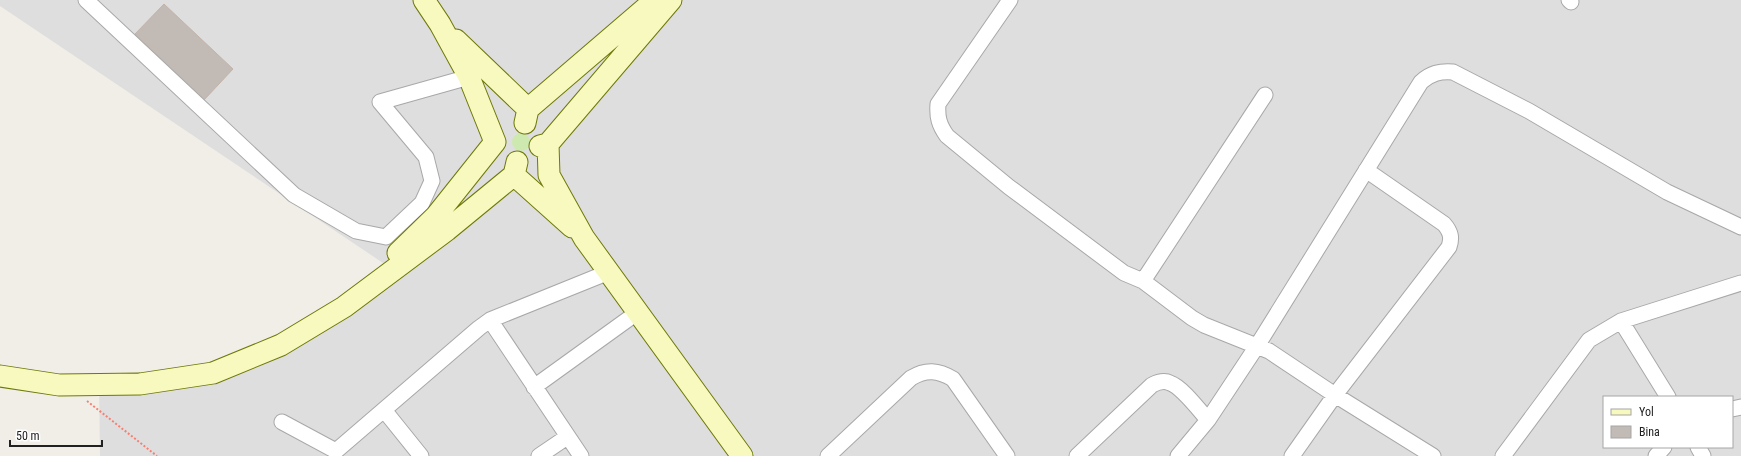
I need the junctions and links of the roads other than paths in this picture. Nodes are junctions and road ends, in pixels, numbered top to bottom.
1 (86, 0) edge
2 (424, 0) edge
3 (655, 0) edge
4 (671, 0) edge
5 (1010, 0) edge
6 (440, 24) junction
7 (469, 77) junction
8 (1265, 95) dead end
9 (526, 116) junction
10 (498, 142) junction
11 (544, 145) junction
12 (515, 168) junction
13 (1366, 170) junction
14 (1741, 227) edge
15 (584, 238) junction
16 (609, 272) junction
17 (1143, 281) junction
18 (1741, 283) edge
19 (344, 307) junction
20 (638, 312) junction
21 (490, 320) junction
22 (1621, 321) junction
23 (1257, 346) junction
24 (0, 376) edge
25 (534, 387) junction
26 (1334, 395) junction
27 (1667, 396) edge
28 (384, 410) junction
29 (1208, 420) junction
30 (282, 422) dead end
31 (567, 437) junction
32 (1663, 448) edge
33 (421, 456) edge
34 (540, 456) edge
35 (581, 456) edge
36 (742, 456) edge
37 (828, 456) edge
38 (1007, 456) edge
39 (1077, 456) edge
40 (1178, 456) edge
41 (1292, 456) edge
42 (1433, 456) edge
43 (1503, 456) edge
44 (1656, 456) edge

1 - 7 street
2 - 6 street
3 - 9 street
4 - 11 street
5 - 17 street
6 - 7 street
6 - 9 street
7 - 10 street
8 - 17 street
9 - 10 street
9 - 11 street
10 - 12 street
10 - 19 street
11 - 12 street
11 - 15 street
12 - 15 street
12 - 19 street
13 - 14 street
13 - 23 street
13 - 26 street
15 - 16 street
16 - 20 street
16 - 21 street
17 - 23 street
18 - 22 street
19 - 24 street
20 - 25 street
20 - 36 street
21 - 25 street
21 - 28 street
22 - 27 street
22 - 43 street
23 - 26 street
23 - 29 street
25 - 31 street
26 - 41 street
26 - 42 street
28 - 30 street
28 - 33 street
29 - 39 street
29 - 40 street
31 - 34 street
31 - 35 street
32 - 44 street
37 - 38 street

